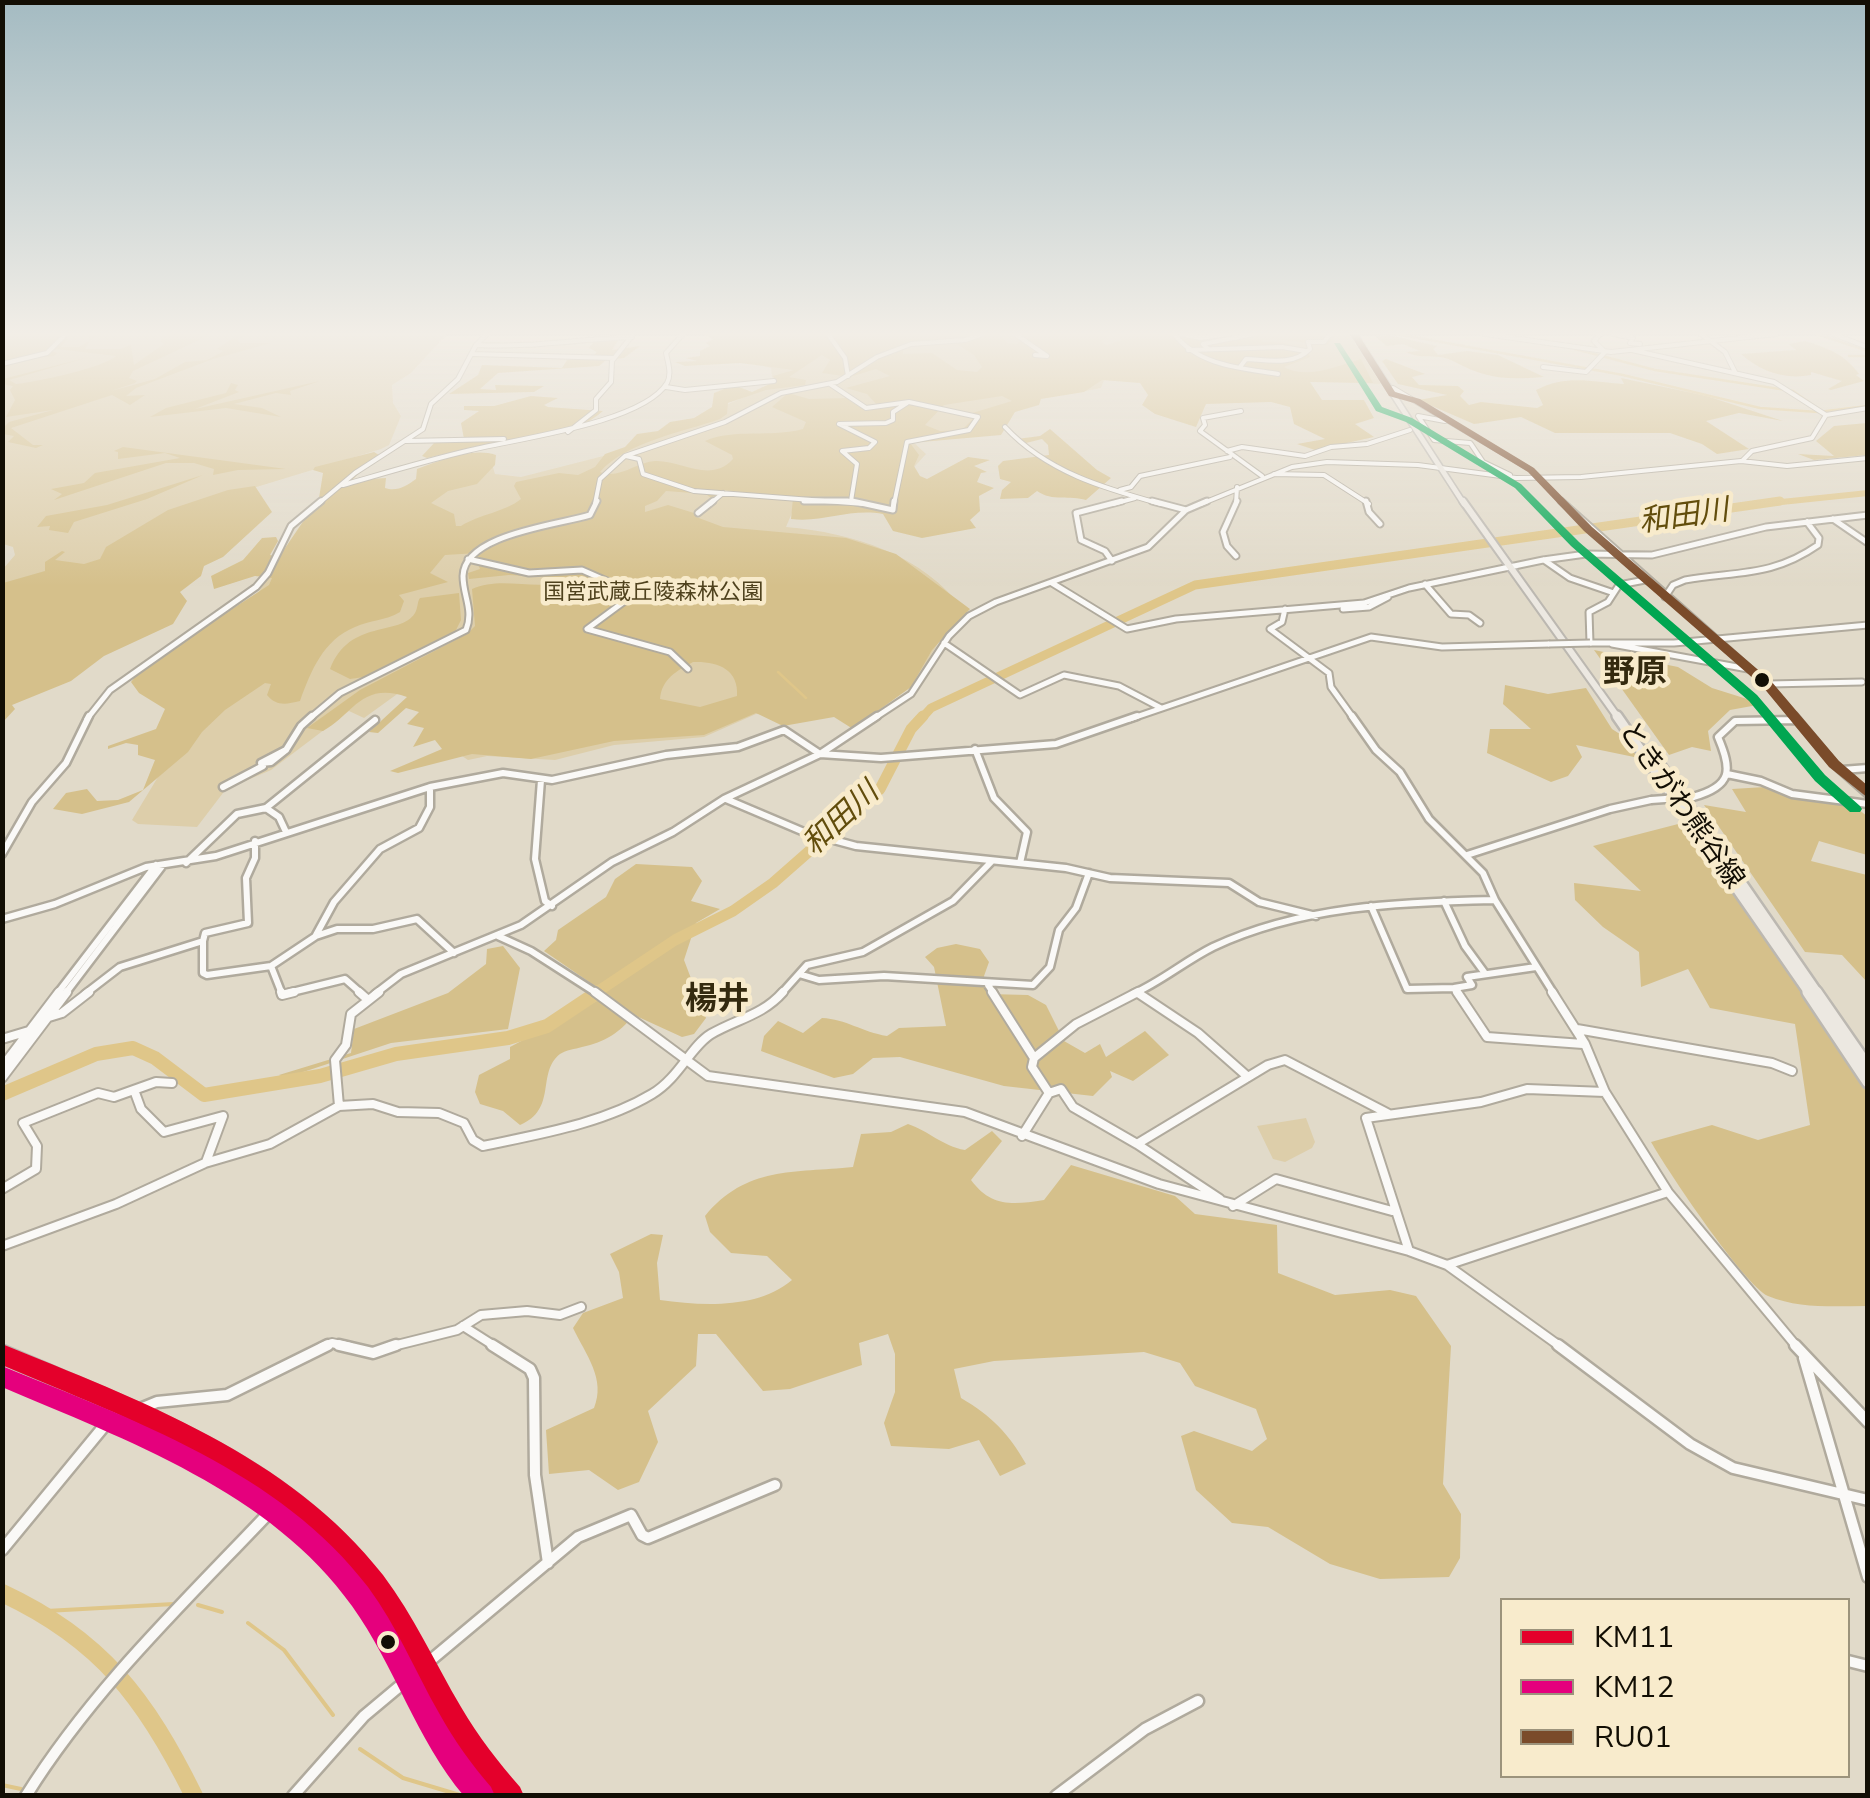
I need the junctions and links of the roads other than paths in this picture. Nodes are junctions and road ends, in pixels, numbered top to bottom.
1 (426, 418) edge
2 (586, 418) edge
3 (609, 418) edge
4 (734, 418) edge
5 (893, 418) edge
6 (977, 418) edge
7 (1204, 418) edge
8 (1411, 418) edge
9 (1411, 418) edge
10 (1419, 418) edge
11 (1428, 418) edge
12 (1444, 418) edge
13 (1824, 418) edge
14 (1450, 422) junction
15 (1005, 426) dead end
16 (1410, 430) dead end
17 (567, 432) junction
18 (1471, 434) junction
19 (405, 440) junction
20 (524, 440) junction
21 (1470, 444) junction
22 (1227, 451) junction
23 (625, 456) junction
24 (1305, 456) junction
25 (1231, 457) junction
26 (1868, 458) edge
27 (1742, 461) junction
28 (1308, 464) junction
29 (1441, 467) junction
30 (1272, 473) junction
31 (1306, 475) junction
32 (1263, 476) junction
33 (1539, 477) junction
34 (1516, 478) junction
35 (337, 486) junction
36 (1237, 487) junction
37 (1120, 490) junction
38 (706, 491) junction
39 (724, 493) junction
40 (714, 497) junction
41 (1136, 497) junction
42 (852, 501) junction
43 (1186, 510) junction
44 (698, 512) dead end
45 (1868, 515) edge
46 (1832, 518) junction
47 (1806, 521) junction
48 (1380, 524) dead end
49 (1868, 543) edge
50 (1236, 556) dead end
51 (1618, 556) junction
52 (466, 560) junction
53 (1543, 560) junction
54 (1112, 561) junction
55 (1512, 566) junction
56 (1646, 580) junction
57 (1051, 582) junction
58 (1426, 584) junction
59 (623, 588) junction
60 (1612, 592) junction
61 (682, 596) dead end
62 (1666, 596) junction
63 (1285, 609) junction
64 (1480, 623) dead end
65 (1868, 625) edge
66 (1713, 638) junction
67 (1606, 642) junction
68 (944, 643) junction
69 (1590, 643) junction
70 (1308, 656) junction
71 (688, 669) dead end
72 (1750, 669) junction
73 (1862, 682) dead end
74 (1767, 684) junction
75 (1160, 708) junction
76 (375, 720) dead end
77 (1798, 720) junction
78 (975, 750) junction
79 (820, 754) junction
80 (1868, 768) edge
81 (1841, 770) junction
82 (1728, 774) junction
83 (541, 780) junction
84 (223, 787) dead end
85 (430, 787) junction
86 (1868, 794) edge
87 (724, 799) junction
88 (1868, 804) edge
89 (266, 808) junction
90 (286, 833) junction
91 (255, 841) junction
92 (2, 854) edge
93 (1467, 855) junction
94 (992, 862) junction
95 (1020, 863) junction
96 (185, 864) junction
97 (160, 865) junction
98 (1088, 873) junction
99 (1495, 900) junction
100 (1444, 901) junction
101 (1371, 905) junction
102 (552, 906) junction
103 (1316, 916) junction
104 (2, 918) edge
105 (316, 936) junction
106 (497, 936) junction
107 (203, 941) junction
108 (454, 953) junction
109 (271, 966) junction
110 (1537, 967) junction
111 (1484, 972) junction
112 (799, 974) junction
113 (988, 985) junction
114 (1454, 988) junction
115 (1136, 992) junction
116 (366, 999) junction
117 (49, 1017) junction
118 (1576, 1029) junction
119 (35, 1030) junction
120 (2, 1039) edge
121 (1585, 1044) junction
122 (1034, 1058) junction
123 (688, 1064) junction
124 (2, 1067) edge
125 (1868, 1067) edge
126 (1792, 1071) dead end
127 (1248, 1077) junction
128 (2, 1078) edge
129 (1868, 1082) edge
130 (172, 1083) dead end
131 (134, 1090) junction
132 (1605, 1092) junction
133 (1049, 1093) junction
134 (339, 1106) junction
135 (1389, 1114) junction
136 (1022, 1136) junction
137 (1136, 1144) junction
138 (205, 1164) junction
139 (2, 1190) edge
140 (1668, 1192) junction
141 (1230, 1205) junction
142 (1393, 1211) junction
143 (2, 1246) edge
144 (1409, 1251) junction
145 (1447, 1265) junction
146 (581, 1307) dead end
147 (463, 1326) junction
148 (2, 1354) edge
149 (1804, 1356) junction
150 (128, 1409) junction
151 (1868, 1422) edge
152 (775, 1485) dead end
153 (1845, 1496) junction
154 (283, 1497) junction
155 (1868, 1500) edge
156 (2, 1550) edge
157 (548, 1563) junction
158 (1868, 1578) edge
159 (421, 1669) junction
160 (1198, 1701) dead end
161 (26, 1796) edge
162 (293, 1796) edge
163 (511, 1796) edge
164 (1056, 1796) edge

1 - 19 street
2 - 17 street
3 - 17 street
4 - 23 street
5 - 42 street
6 - 42 street
7 - 22 street
8 - 29 main road, ときがわ熊谷線
9 - 29 main road, ときがわ熊谷線
10 - 21 street
11 - 14 street
12 - 14 street
13 - 27 street
14 - 18 street
15 - 37 street
16 - 24 street
17 - 20 street
18 - 21 street
18 - 33 street
19 - 20 street
19 - 35 street
20 - 35 street
21 - 34 street
22 - 24 street
22 - 25 street
23 - 38 street
23 - 52 street
24 - 28 street
25 - 32 street
25 - 37 street
26 - 27 street
27 - 33 street
28 - 29 street
28 - 30 street
28 - 31 street
29 - 34 street
29 - 55 main road, ときがわ熊谷線
30 - 31 street
30 - 32 street
31 - 48 street
32 - 36 street
33 - 34 street
33 - 51 street
35 - 92 street
36 - 43 street
36 - 50 street
37 - 41 street
38 - 39 street
38 - 40 street
39 - 40 street
39 - 42 street
40 - 44 street
41 - 43 street
41 - 54 street
43 - 54 street
45 - 46 street
46 - 47 street
46 - 49 street
47 - 51 street
47 - 62 street
51 - 53 street
51 - 56 street
52 - 59 street
52 - 84 street
53 - 55 street
53 - 60 street
54 - 57 street
55 - 58 street
55 - 125 main road, ときがわ熊谷線
55 - 129 main road, ときがわ熊谷線
56 - 60 street
56 - 62 street
57 - 63 street
57 - 68 street
58 - 63 street
58 - 64 street
59 - 61 street
59 - 71 street
60 - 69 street
62 - 66 street
63 - 70 street
65 - 66 street
66 - 67 street
66 - 72 street
67 - 69 street
67 - 72 street
68 - 75 street
68 - 79 street
69 - 70 street, bridge
70 - 75 street
70 - 93 street
72 - 74 street
73 - 74 street
74 - 77 street
75 - 78 street
76 - 89 street
77 - 81 street
77 - 82 street
78 - 79 street
78 - 95 street
79 - 83 street
79 - 87 street
80 - 81 street
81 - 86 street
82 - 88 street
82 - 93 street, bridge
83 - 85 street
83 - 102 street
85 - 90 street
85 - 105 street
87 - 94 street
87 - 102 street
89 - 90 street
89 - 96 street
90 - 91 street
91 - 96 street
91 - 107 street
93 - 99 street
94 - 95 street
94 - 112 street
95 - 98 street
96 - 97 street
97 - 104 street
97 - 117 street
97 - 119 street
98 - 103 street
98 - 113 street
99 - 100 street
99 - 110 street
100 - 101 street
100 - 111 street
101 - 103 street
101 - 114 street
102 - 106 street
103 - 115 street
105 - 108 street
105 - 109 street
106 - 108 street
106 - 123 street
107 - 109 street
107 - 117 street
108 - 116 street
109 - 116 street
110 - 111 street
110 - 118 street
111 - 114 street
112 - 113 street
112 - 123 street
113 - 122 street
114 - 121 street
115 - 122 street
115 - 127 street
116 - 134 street
117 - 119 street
118 - 121 street
118 - 126 street
119 - 120 street
119 - 124 street
119 - 128 street
121 - 132 street
122 - 133 street
123 - 134 street
123 - 136 street
127 - 135 street
127 - 137 street
130 - 131 street
131 - 138 street
131 - 139 street
132 - 135 street
132 - 140 street
133 - 136 street
133 - 137 street
134 - 138 street
135 - 142 street
136 - 141 street
137 - 141 street
138 - 143 street
140 - 145 street
140 - 149 street
141 - 142 street
141 - 144 street
142 - 144 street
144 - 145 street
145 - 153 street
146 - 147 street
147 - 150 street
147 - 157 street
148 - 150 highway
149 - 151 street
149 - 153 street
150 - 154 highway
150 - 156 street
152 - 157 street
153 - 155 street
153 - 158 street
154 - 159 highway
154 - 161 street
157 - 159 street
159 - 162 street
159 - 163 highway
160 - 164 street

